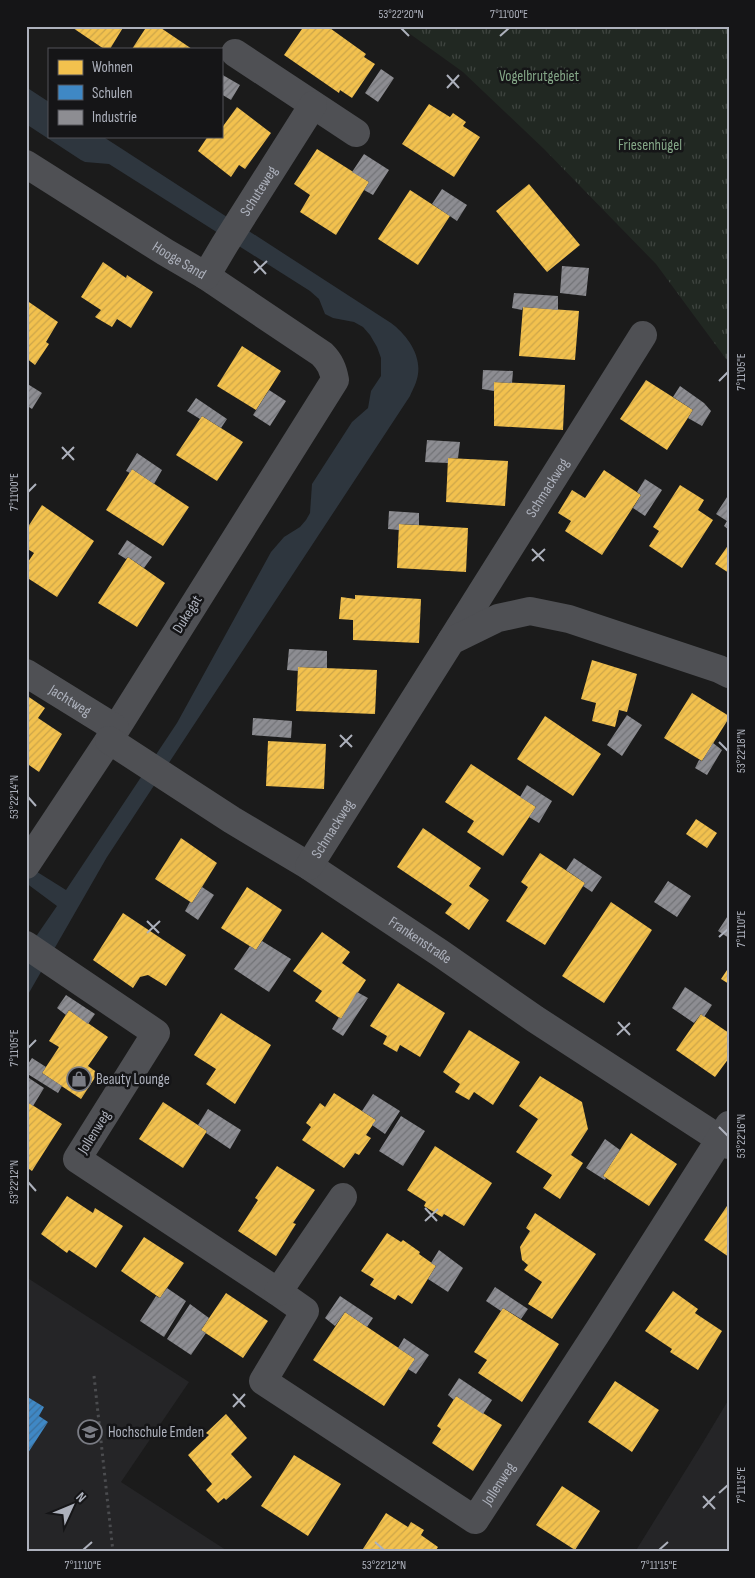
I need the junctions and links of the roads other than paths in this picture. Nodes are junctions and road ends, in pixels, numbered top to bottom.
1 (235, 53) dead end
2 (313, 105) junction
3 (356, 133) dead end
4 (30, 175) edge
5 (206, 276) junction
6 (643, 335) dead end
7 (329, 360) joint
8 (451, 641) junction
9 (26, 673) edge
10 (729, 674) edge
11 (112, 734) junction
12 (28, 862) edge
13 (309, 866) junction
14 (26, 945) edge
15 (726, 1136) edge
16 (342, 1197) dead end
17 (278, 1292) junction

1 - 2 street
2 - 3 street
2 - 5 street, Schuteweg
4 - 5 street, Hooge Sand
5 - 7 street, Hooge Sand
6 - 8 street, Schmackweg
7 - 11 street, Dukegat
8 - 10 street
8 - 13 street, Schmackweg
9 - 11 street, Jachtweg
11 - 12 street, Dukegat
11 - 13 street, Frankenstraße
13 - 15 street, Frankenstraße
14 - 17 street, Jollenweg
15 - 17 street, Jollenweg
16 - 17 street

